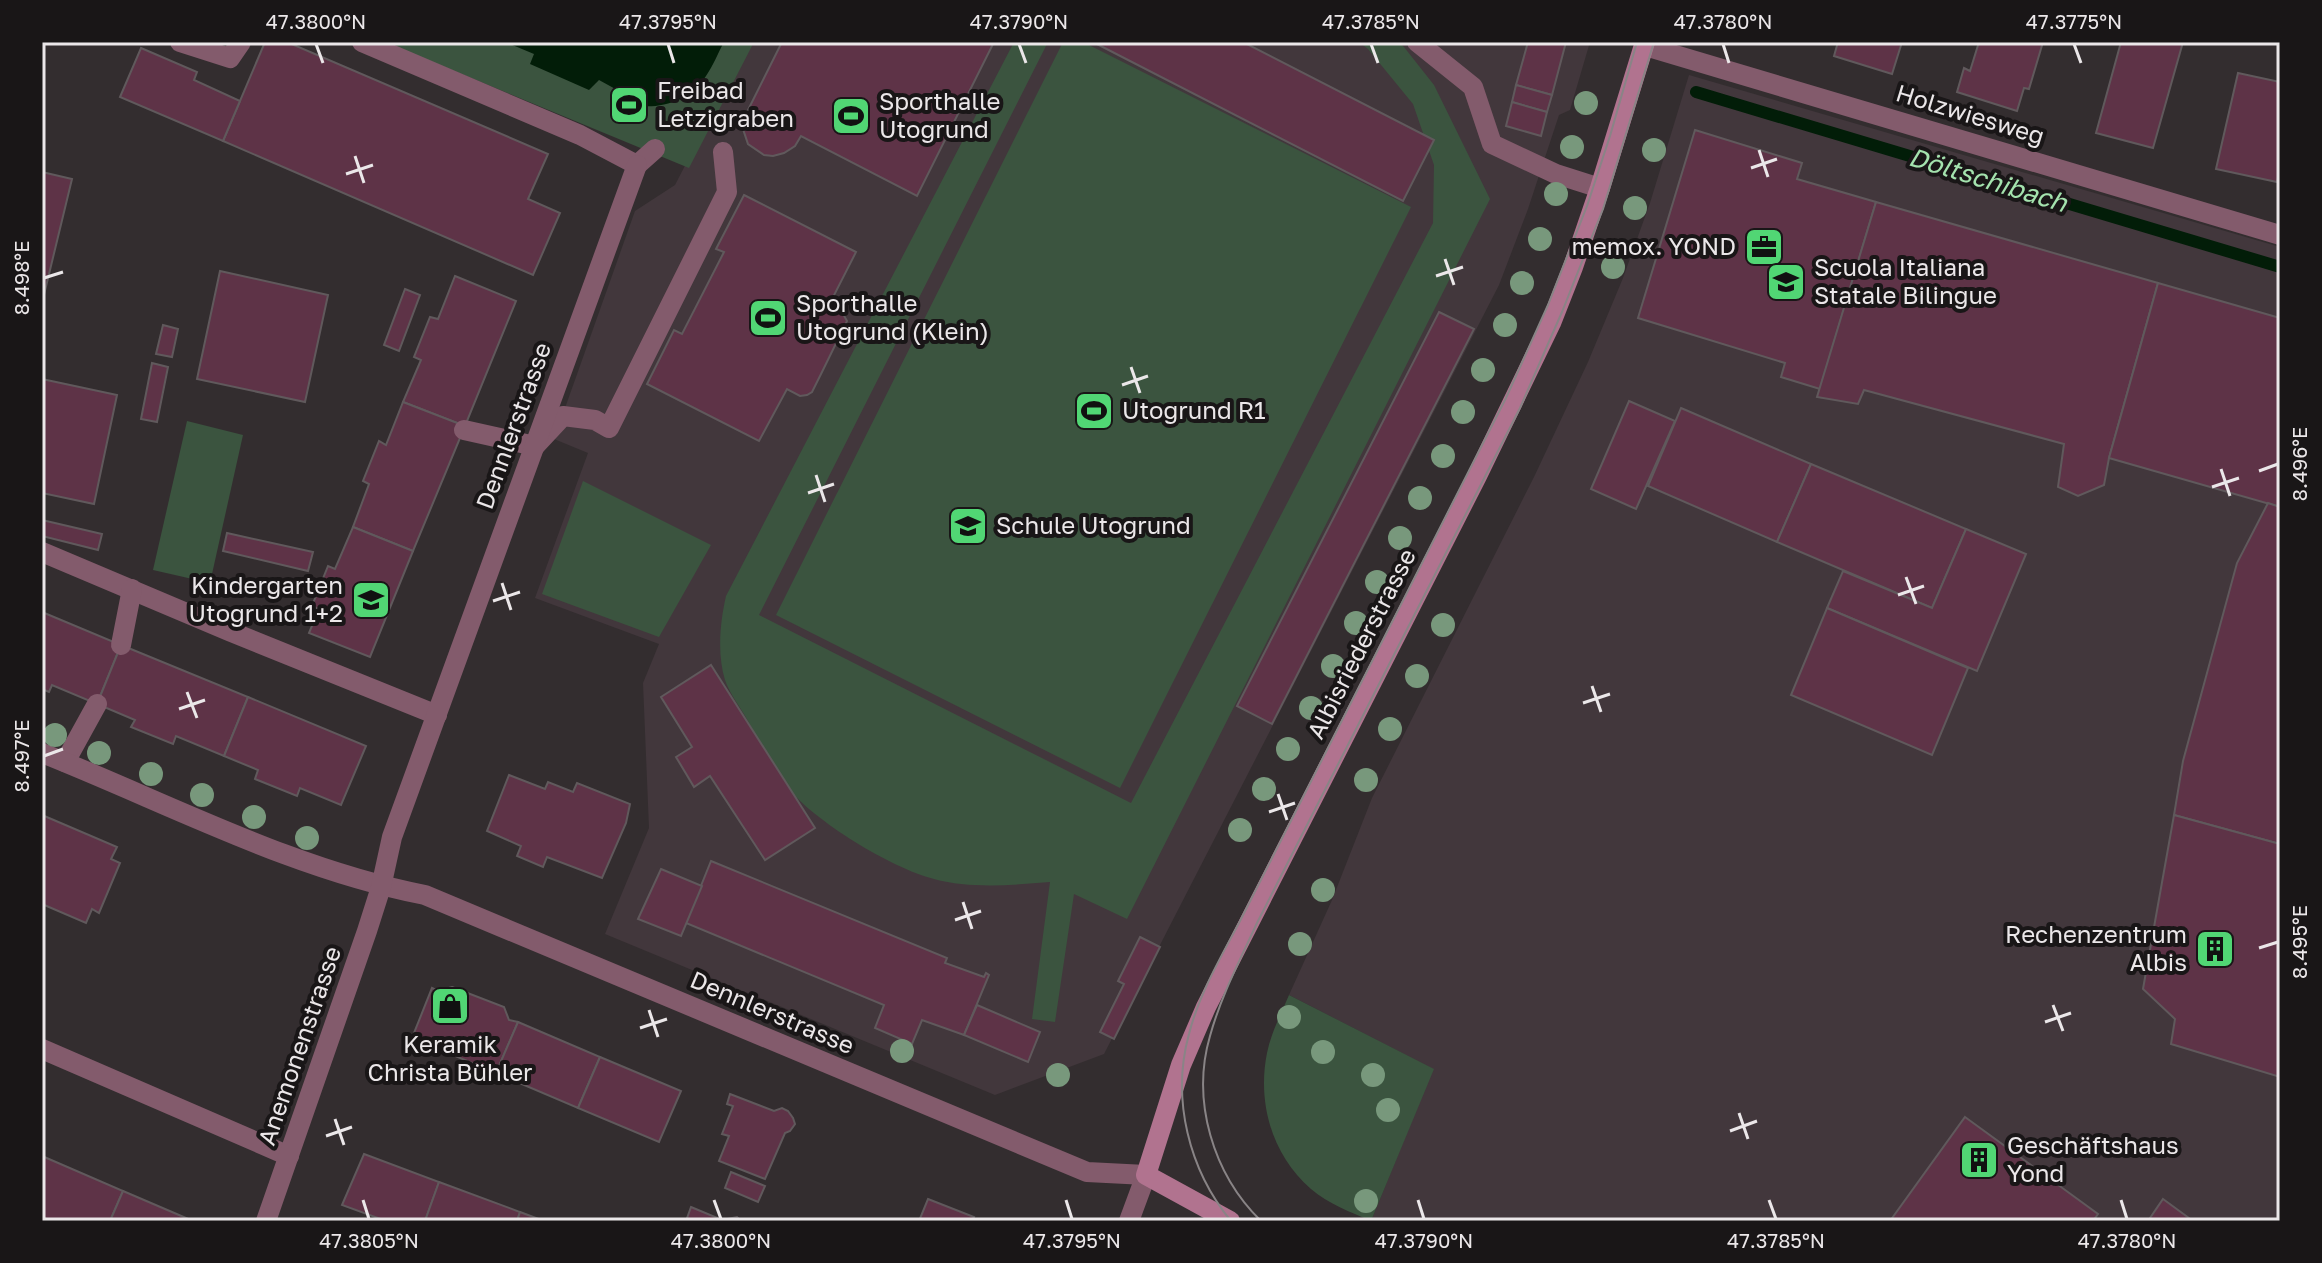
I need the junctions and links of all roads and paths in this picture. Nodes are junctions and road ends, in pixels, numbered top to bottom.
1 (180, 42) edge
2 (241, 42) edge
3 (362, 42) edge
4 (1417, 42) edge
5 (1645, 44) edge
6 (655, 149) dead end
7 (723, 152) dead end
8 (637, 165) junction
9 (1600, 188) junction
10 (2280, 235) edge
11 (464, 430) dead end
12 (535, 446) junction
13 (42, 552) edge
14 (132, 589) junction
15 (121, 645) dead end
16 (97, 704) dead end
17 (437, 715) junction
18 (42, 753) edge
19 (65, 762) junction
20 (381, 887) junction
21 (42, 1049) edge
22 (289, 1156) junction
23 (1146, 1175) junction
24 (266, 1221) edge
25 (1129, 1221) edge
26 (1230, 1221) edge

1 - 2 street
3 - 8 street
4 - 9 street
5 - 9 main road, Albisriederstrasse
5 - 10 street, Holzwiesweg
6 - 8 street
7 - 12 street
8 - 12 street, Dennlerstrasse
9 - 23 main road, Albisriederstrasse
11 - 12 street
12 - 17 street, Dennlerstrasse
13 - 14 street
14 - 15 street
14 - 17 street
16 - 19 street
17 - 20 street, Dennlerstrasse
18 - 19 street, Dennlerstrasse
19 - 20 street, Dennlerstrasse
20 - 22 street, Anemonenstrasse
20 - 23 street, Dennlerstrasse
21 - 22 street
22 - 24 street, Anemonenstrasse
23 - 25 street
23 - 26 main road

